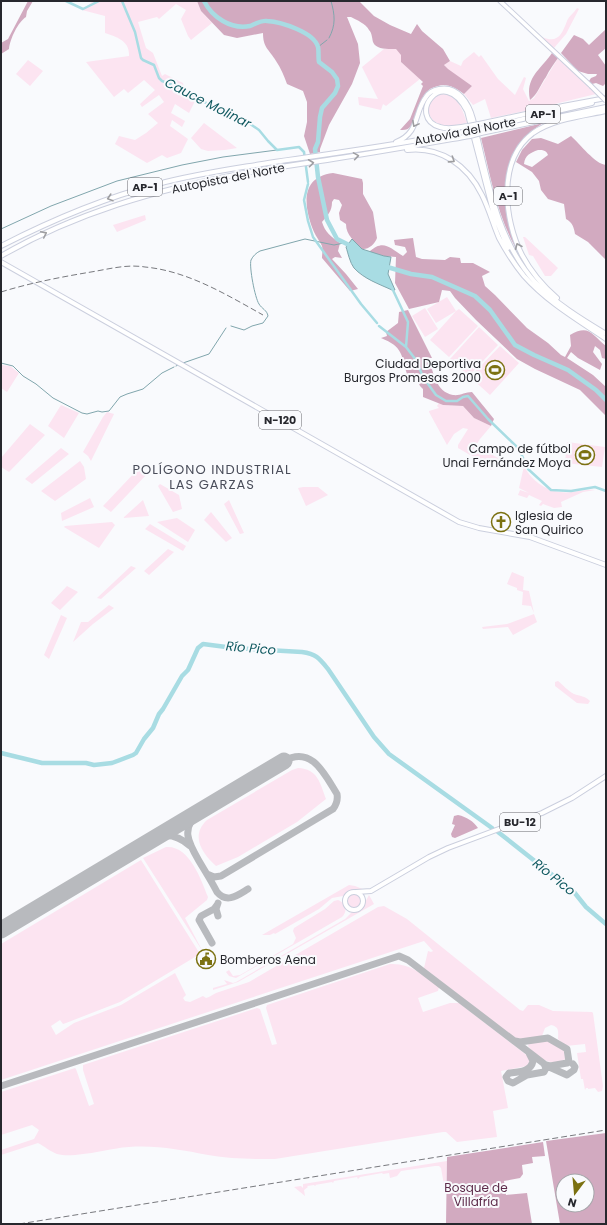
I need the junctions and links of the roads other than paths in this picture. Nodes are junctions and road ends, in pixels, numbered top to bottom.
1 (500, 1) edge
2 (606, 100) edge
3 (606, 107) edge
4 (606, 111) edge
5 (480, 129) junction
6 (469, 131) junction
7 (393, 145) junction
8 (387, 151) junction
9 (322, 155) joint
10 (324, 161) joint
11 (1, 246) edge
12 (1, 256) edge
13 (1, 262) edge
14 (533, 285) junction
15 (606, 334) edge
16 (606, 339) edge
17 (606, 565) edge
18 (606, 776) edge
19 (371, 891) junction
20 (356, 892) junction
21 (362, 904) junction

1 - 2 main road, bridge
2 - 5 highway, A-1
3 - 5 highway, Autovía del Norte / AP-1
15 -> 4 highway, A-1
5 - 6 highway, A-1, bridge
5 - 6 highway, Autovía del Norte / AP-1, bridge
6 - 7 highway, Autovía del Norte / AP-1
6 - 8 highway, Autovía del Norte / AP-1
6 - 14 highway, A-1
7 - 9 highway, Autovía del Norte / AP-1
15 -> 7 highway
10 -> 8 highway, Autovía del Norte / AP-1
8 -> 14 highway
9 -> 11 highway, Autopista del Norte / AP-1
12 -> 10 highway, Autopista del Norte / AP-1
13 - 17 highway, N-120
14 - 16 highway, A-1
18 - 19 highway, BU-12
19 - 20 highway, BU-12
19 - 21 highway, BU-12
20 - 21 highway
20 - 21 highway

